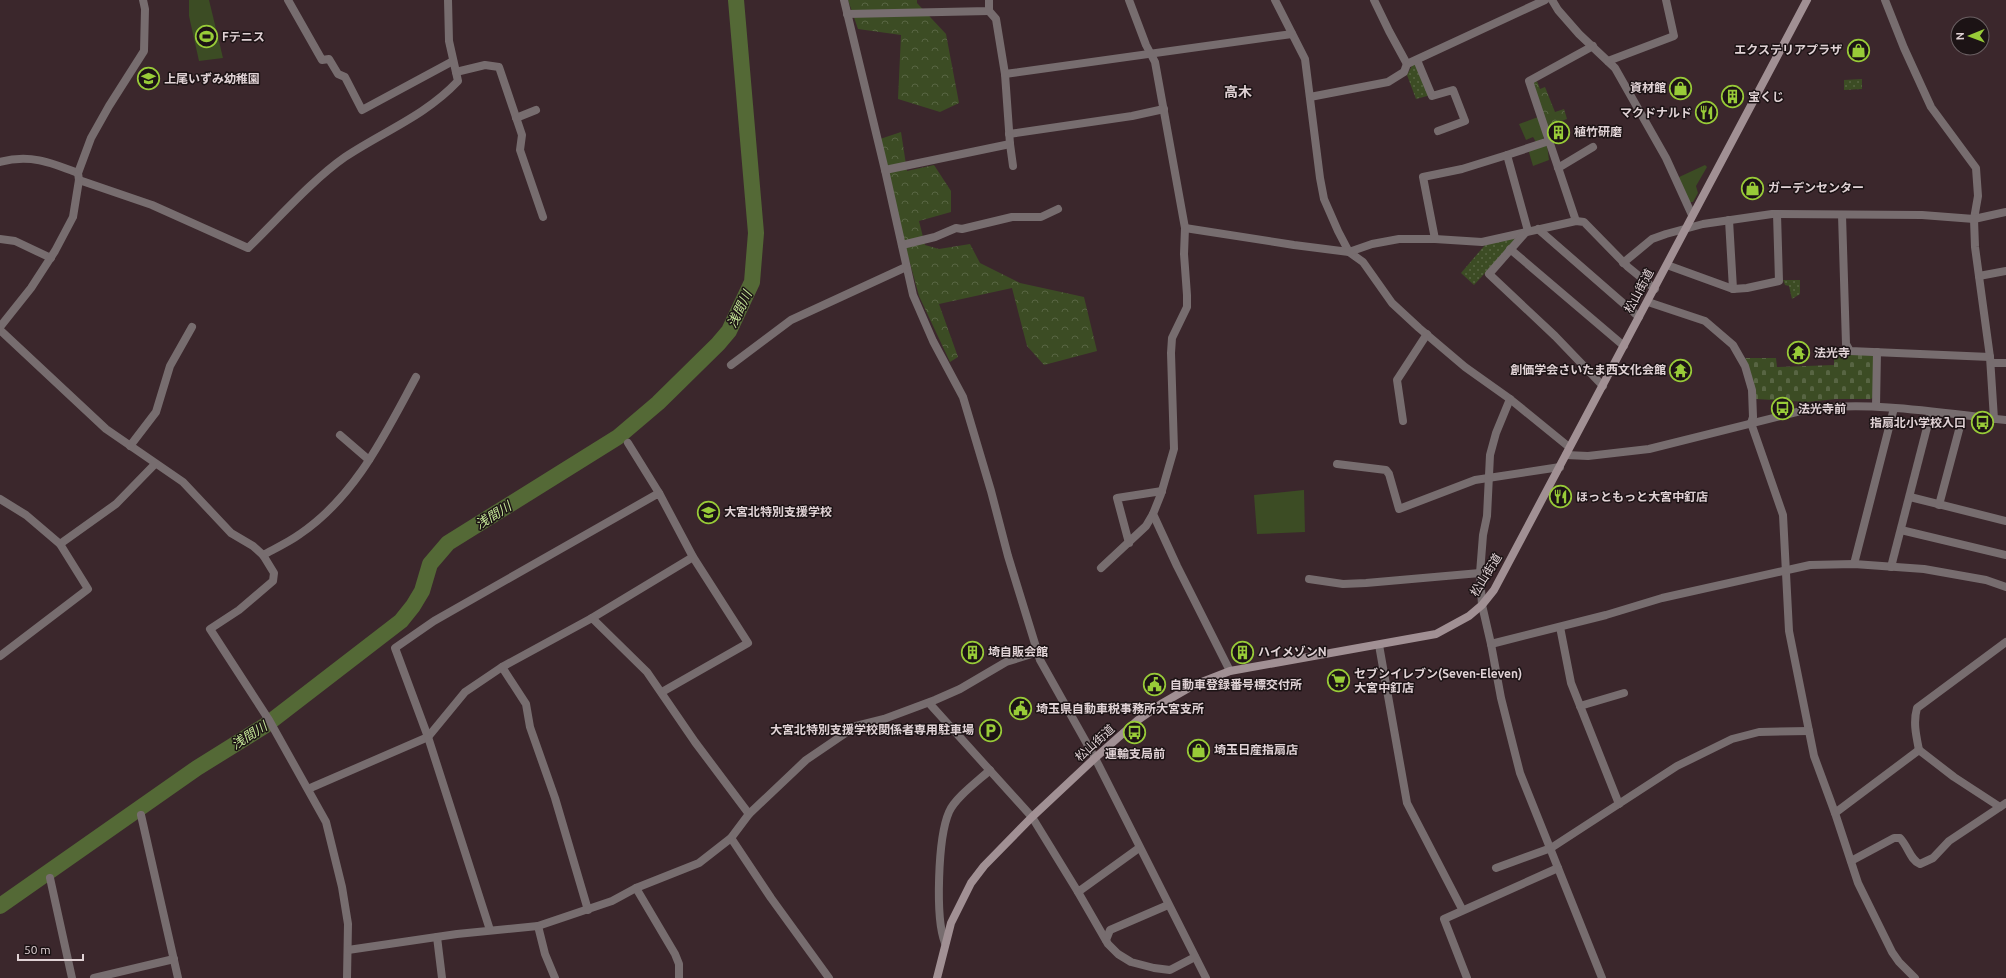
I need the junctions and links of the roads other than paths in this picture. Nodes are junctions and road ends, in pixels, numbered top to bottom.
1 (143, 0) edge
2 (288, 0) edge
3 (448, 0) edge
4 (844, 0) edge
5 (989, 0) edge
6 (1129, 0) edge
7 (1374, 0) edge
8 (1545, 0) edge
9 (1552, 0) edge
10 (1666, 0) edge
11 (1807, 0) edge
12 (1885, 0) edge
13 (1277, 1) edge
14 (989, 12) junction
15 (847, 14) junction
16 (1292, 34) junction
17 (1593, 46) junction
18 (1150, 53) junction
19 (1417, 60) junction
20 (453, 61) junction
21 (1608, 61) junction
22 (1407, 64) junction
23 (456, 72) junction
24 (1005, 74) junction
25 (1310, 97) junction
26 (1164, 109) junction
27 (536, 110) dead end
28 (516, 118) junction
29 (1438, 131) dead end
30 (1009, 134) junction
31 (1549, 141) junction
32 (1010, 144) junction
33 (1593, 147) dead end
34 (1507, 156) junction
35 (0, 162) edge
36 (1013, 166) dead end
37 (1558, 168) junction
38 (885, 170) junction
39 (78, 176) junction
40 (1058, 209) dead end
41 (2006, 212) edge
42 (1777, 214) junction
43 (1692, 215) junction
44 (1842, 215) junction
45 (543, 217) dead end
46 (1974, 219) junction
47 (1729, 220) junction
48 (1576, 221) junction
49 (1185, 228) junction
50 (1685, 228) junction
51 (1538, 229) junction
52 (1527, 232) junction
53 (1435, 239) junction
54 (0, 240) edge
55 (902, 245) junction
56 (1510, 250) junction
57 (1349, 252) junction
58 (51, 258) junction
59 (1623, 263) junction
60 (1667, 265) junction
61 (906, 267) junction
62 (2006, 271) edge
63 (1979, 276) junction
64 (1655, 289) junction
65 (1732, 289) junction
66 (1648, 302) junction
67 (1639, 317) junction
68 (0, 327) edge
69 (192, 327) dead end
70 (0, 330) edge
71 (1427, 334) junction
72 (1624, 346) junction
73 (1877, 352) junction
74 (1991, 360) junction
75 (2006, 363) edge
76 (731, 365) dead end
77 (416, 377) dead end
78 (1602, 386) junction
79 (1510, 399) junction
80 (1876, 406) junction
81 (1894, 408) junction
82 (1930, 412) junction
83 (1963, 415) junction
84 (1994, 419) junction
85 (2006, 420) edge
86 (1403, 421) dead end
87 (1751, 423) junction
88 (340, 435) dead end
89 (628, 443) dead end
90 (130, 446) junction
91 (1568, 451) junction
92 (369, 460) junction
93 (155, 464) junction
94 (1337, 464) dead end
95 (1560, 467) junction
96 (1488, 478) junction
97 (1162, 491) junction
98 (659, 493) junction
99 (1910, 497) junction
100 (0, 499) edge
101 (1939, 505) junction
102 (1153, 514) junction
103 (2006, 521) edge
104 (1901, 530) junction
105 (1129, 543) junction
106 (60, 544) junction
107 (263, 555) junction
108 (2006, 555) edge
109 (693, 557) junction
110 (1854, 564) junction
111 (1891, 567) junction
112 (1101, 568) dead end
113 (1787, 570) junction
114 (1480, 573) junction
115 (1309, 579) dead end
116 (2006, 587) edge
117 (1482, 605) junction
118 (592, 618) junction
119 (1560, 627) junction
120 (2006, 642) edge
121 (1491, 644) junction
122 (1379, 645) junction
123 (1038, 652) junction
124 (0, 656) edge
125 (502, 667) junction
126 (1230, 671) junction
127 (662, 692) junction
128 (1624, 693) dead end
129 (929, 702) junction
130 (1580, 706) junction
131 (1809, 731) junction
132 (428, 737) junction
133 (1919, 750) junction
134 (1095, 758) junction
135 (990, 770) junction
136 (308, 789) junction
137 (1619, 804) junction
138 (2003, 805) edge
139 (1835, 813) junction
140 (748, 814) junction
141 (141, 816) dead end
142 (1032, 817) junction
143 (731, 838) junction
144 (1139, 848) junction
145 (1551, 848) junction
146 (1851, 861) junction
147 (1496, 868) dead end
148 (1558, 868) junction
149 (50, 878) dead end
150 (636, 888) junction
151 (1078, 892) junction
152 (1168, 905) junction
153 (1462, 909) junction
154 (588, 910) junction
155 (538, 926) junction
156 (490, 930) junction
157 (437, 937) junction
158 (1106, 940) junction
159 (946, 943) junction
160 (348, 950) junction
161 (1195, 957) junction
162 (174, 959) junction
163 (72, 978) edge
164 (94, 978) edge
165 (178, 978) edge
166 (346, 978) edge
167 (442, 978) edge
168 (555, 978) edge
169 (679, 978) edge
170 (829, 978) edge
171 (937, 978) edge
172 (1206, 978) edge
173 (1467, 978) edge
174 (1602, 978) edge
175 (1915, 978) edge

1 - 39 street
2 - 20 street
3 - 20 street
4 - 15 street
5 - 14 street
6 - 18 street
7 - 22 street
8 - 19 street
9 - 17 street
10 - 21 street
11 - 43 main road, 松山街道
12 - 46 street
13 - 16 street
14 - 15 street
14 - 24 street
15 - 38 street
16 - 18 street
16 - 25 street
17 - 21 street
17 - 31 street
18 - 24 street
18 - 26 street
19 - 22 street
19 - 29 street
20 - 23 street
21 - 43 street
22 - 25 street
23 - 28 street
23 - 39 street
24 - 30 street
25 - 57 street
26 - 30 street
26 - 49 street
27 - 28 street
28 - 45 street
30 - 32 street
31 - 34 street
31 - 37 street
32 - 36 street
32 - 38 street
33 - 37 street
34 - 52 street
34 - 53 street
35 - 39 street
37 - 48 street
38 - 55 street
39 - 58 street
40 - 55 street
41 - 46 street
42 - 44 street
42 - 47 street
42 - 65 street
43 - 50 main road, 松山街道
44 - 46 street
44 - 73 street
46 - 63 street
47 - 50 street
47 - 65 street
48 - 51 street
48 - 59 street
49 - 57 street
49 - 97 street
50 - 59 street
50 - 60 main road, 松山街道
51 - 52 street
51 - 67 street
52 - 53 street
52 - 56 street
53 - 57 street
54 - 58 street
55 - 61 street
56 - 72 street
56 - 78 street
57 - 71 street
58 - 68 street
59 - 64 street
60 - 64 main road, 松山街道
60 - 65 street
61 - 76 street
61 - 123 street
62 - 63 street
63 - 74 street
64 - 66 main road, 松山街道
66 - 67 main road, 松山街道
66 - 87 street
67 - 72 main road, 松山街道
69 - 90 street
70 - 90 street
71 - 79 street
71 - 86 street
72 - 78 main road, 松山街道
73 - 74 street
73 - 80 street
74 - 75 street
74 - 84 street
77 - 92 street
78 - 91 main road, 松山街道
79 - 91 street
79 - 96 street
80 - 81 street
80 - 87 street
81 - 82 street
81 - 110 street
82 - 83 street
82 - 99 street
83 - 84 street
83 - 101 street
84 - 85 street
87 - 91 street
87 - 113 street
88 - 92 street
89 - 98 street
90 - 93 street
91 - 95 main road, 松山街道
92 - 107 street
93 - 106 street
93 - 107 street
94 - 96 street
95 - 96 street
95 - 117 main road, 松山街道
96 - 114 street
97 - 102 street
97 - 105 street
98 - 109 street
98 - 132 street
99 - 101 street
99 - 104 street
100 - 106 street
101 - 103 street
102 - 105 street
102 - 126 street
104 - 108 street
104 - 111 street
105 - 112 street
106 - 124 street
107 - 136 street
109 - 118 street
109 - 127 street
110 - 111 street
110 - 113 street
111 - 116 street
113 - 119 street
113 - 131 street
114 - 115 street
114 - 117 street
117 - 121 street
117 - 122 main road, 松山街道
118 - 125 street
118 - 127 street
119 - 121 street
119 - 130 street
120 - 133 street
121 - 145 street
122 - 126 main road, 松山街道
122 - 153 street
123 - 129 street
123 - 134 street
125 - 132 street
125 - 154 street
126 - 134 main road, 松山街道
127 - 140 street
128 - 130 street
129 - 135 street
129 - 140 street
130 - 137 street
131 - 137 street
131 - 139 street
132 - 136 street
132 - 156 street
133 - 138 street
133 - 139 street
134 - 142 main road, 松山街道
134 - 144 street
135 - 142 street
135 - 159 street
136 - 160 street
137 - 145 street
138 - 146 street
139 - 146 street
140 - 143 street
141 - 162 street
142 - 151 street
142 - 159 main road, 松山街道
143 - 150 street
143 - 170 street
144 - 151 street
144 - 152 street
145 - 147 street
145 - 148 street
146 - 175 street
148 - 153 street
148 - 174 street
149 - 163 street
150 - 154 street
150 - 169 street
151 - 158 street
152 - 158 street
152 - 161 street
153 - 173 street
154 - 155 street
155 - 156 street
155 - 168 street
156 - 157 street
157 - 160 street
157 - 167 street
158 - 161 street
159 - 171 main road, 松山街道
160 - 166 street
161 - 172 street
162 - 164 street
162 - 165 street

